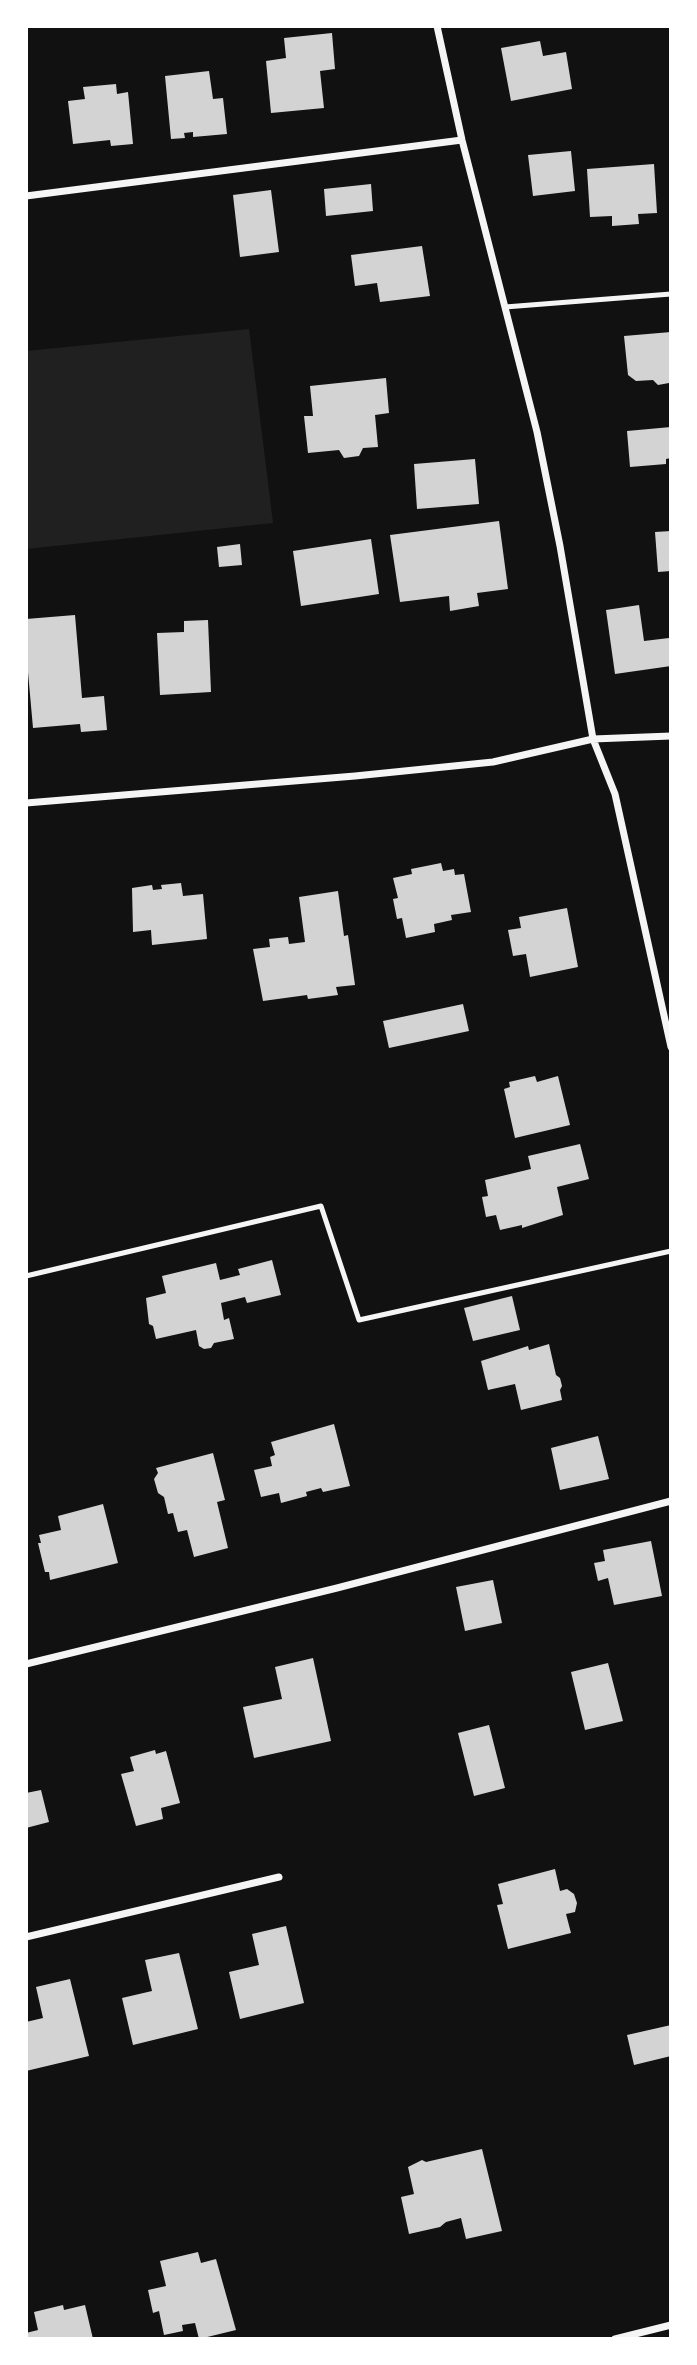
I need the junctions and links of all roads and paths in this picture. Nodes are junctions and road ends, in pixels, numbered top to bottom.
1 (437, 26) edge
2 (462, 140) junction
3 (26, 196) edge
4 (671, 294) edge
5 (505, 307) junction
6 (671, 736) edge
7 (593, 739) junction
8 (26, 803) edge
9 (671, 1047) edge
10 (671, 1251) edge
11 (26, 1276) edge
12 (671, 1501) edge
13 (26, 1664) edge
14 (279, 1877) dead end
15 (26, 1937) edge
16 (671, 2325) edge
17 (615, 2339) edge

1 - 2 street
2 - 3 street
2 - 5 street
4 - 5 lane
5 - 7 street
6 - 7 street
7 - 8 street
7 - 9 street
10 - 11 lane
12 - 13 street
14 - 15 street
16 - 17 street

